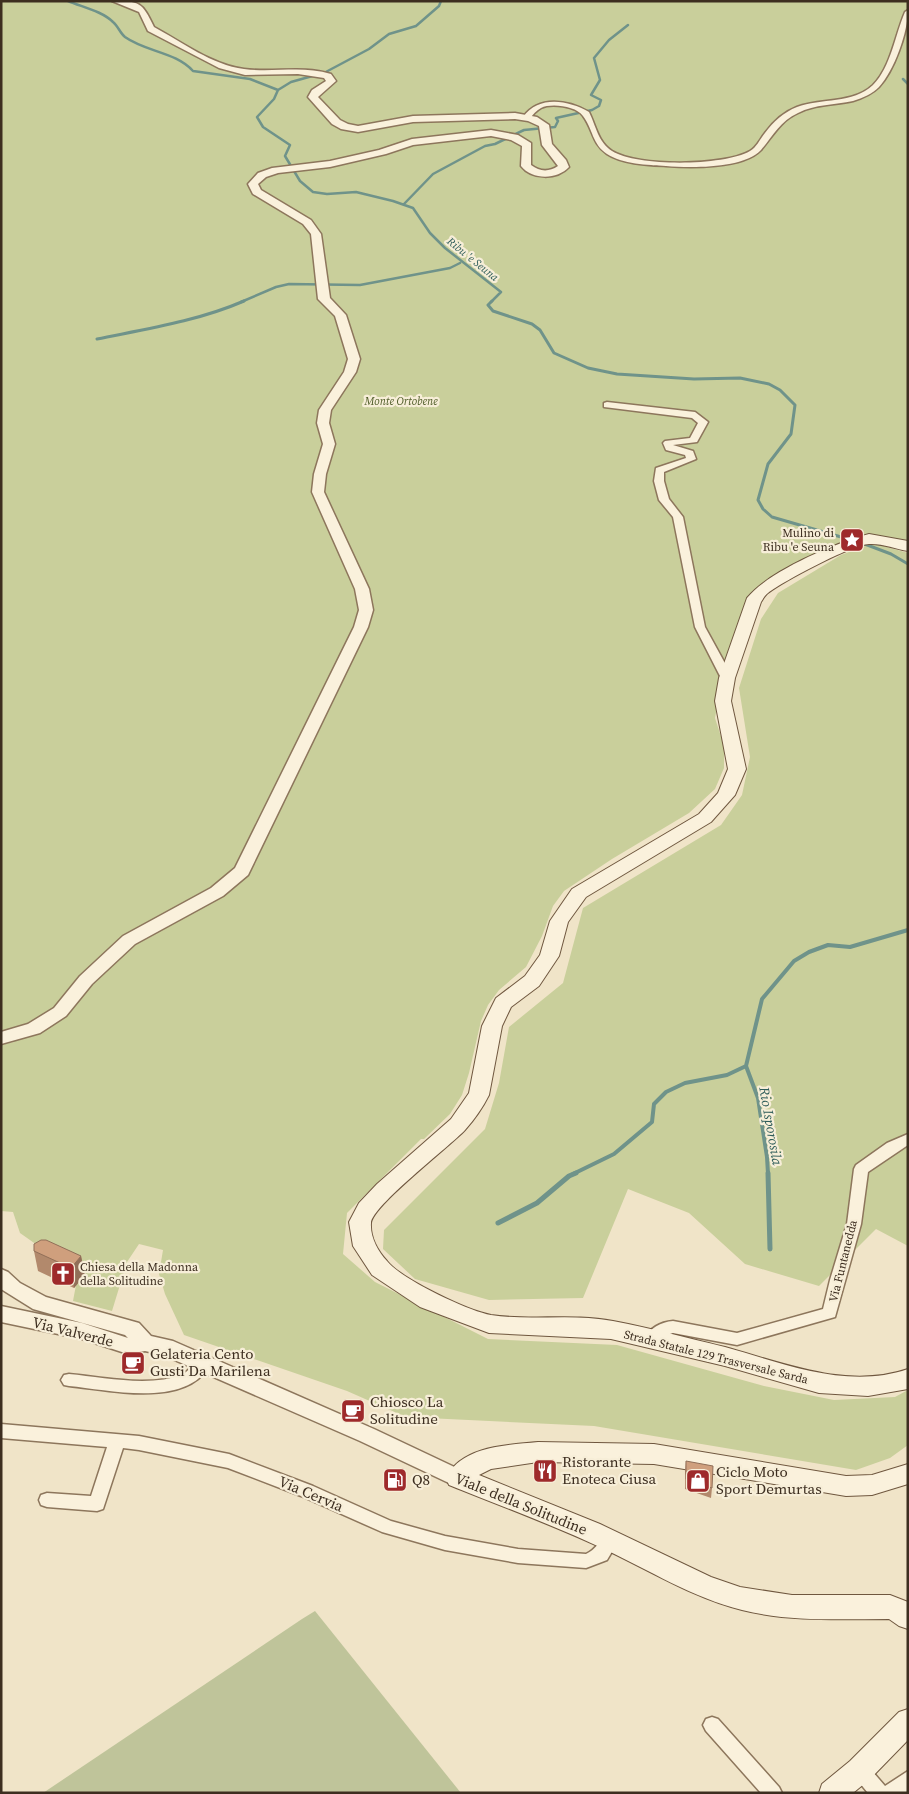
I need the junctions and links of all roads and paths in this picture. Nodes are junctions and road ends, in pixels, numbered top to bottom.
1 (116, 1) edge
2 (908, 12) edge
3 (527, 117) junction
4 (315, 166) joint
5 (276, 170) joint
6 (607, 405) dead end
7 (908, 546) edge
8 (727, 678) junction
9 (1, 1038) edge
10 (908, 1139) edge
11 (1, 1277) edge
12 (1, 1314) edge
13 (652, 1339) junction
14 (145, 1343) junction
15 (203, 1363) junction
16 (908, 1379) edge
17 (69, 1380) dead end
18 (1, 1432) edge
19 (117, 1441) junction
20 (908, 1474) edge
21 (458, 1478) junction
22 (47, 1500) dead end
23 (611, 1540) junction
24 (908, 1618) edge
25 (908, 1721) edge
26 (712, 1725) dead end
27 (860, 1770) junction
28 (908, 1780) edge
29 (773, 1793) edge
30 (832, 1793) edge
31 (880, 1793) edge
32 (890, 1793) edge

1 - 3 street
2 - 3 street
3 - 4 street
4 - 5 street
5 - 9 street
6 - 8 street
7 - 8 main road, Strada Statale 129 Trasversale Sarda
8 - 13 main road, Strada Statale 129 Trasversale Sarda
10 - 13 street, Via Funtanedda
11 - 14 street
12 - 14 street, Via Valverde
13 - 16 main road, Strada Statale 129 Trasversale Sarda
14 - 15 street, Viale della Solitudine
15 - 17 street
15 - 21 street, Viale della Solitudine
18 - 19 street, Via Cervia
19 - 22 street
19 - 23 street, Via Cervia
20 - 21 main road
21 - 23 main road, Viale della Solitudine
23 - 24 main road, Viale della Solitudine
25 - 27 main road
26 - 29 street
27 - 30 main road
27 - 31 street
28 - 32 street

